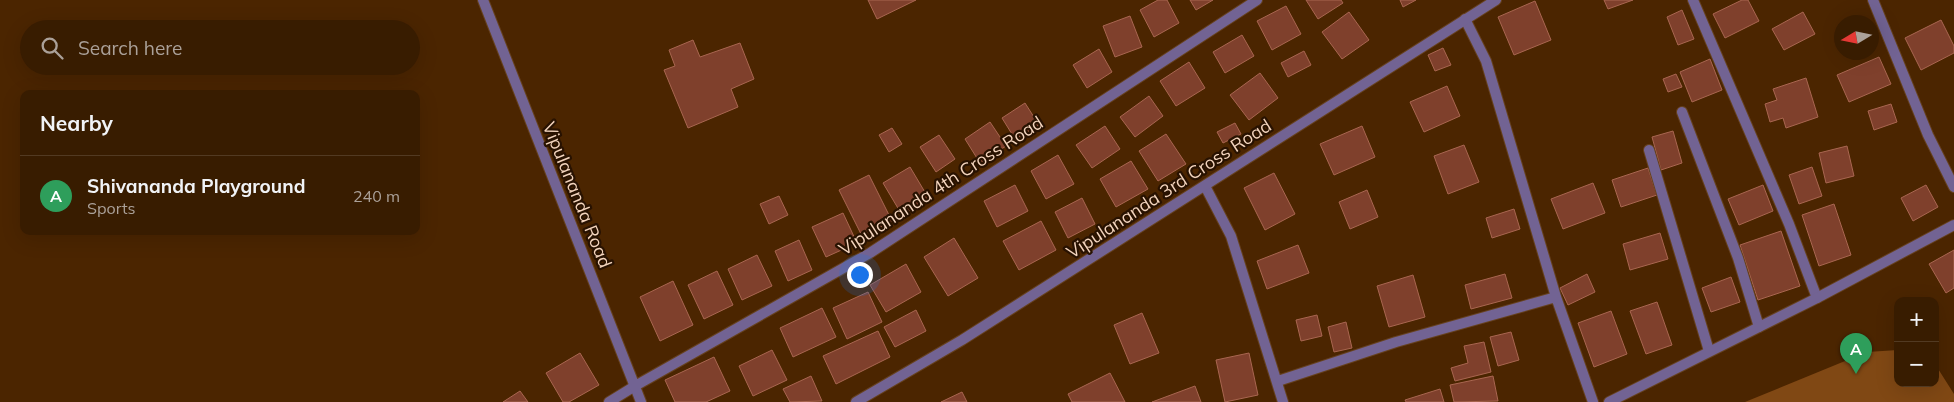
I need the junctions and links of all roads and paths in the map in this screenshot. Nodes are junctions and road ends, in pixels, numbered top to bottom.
1 (483, 0) edge
2 (1257, 0) edge
3 (1496, 0) edge
4 (1693, 0) edge
5 (1873, 0) edge
6 (1464, 19) junction
7 (1682, 112) dead end
8 (1649, 150) dead end
9 (1205, 186) junction
10 (1954, 187) edge
11 (1954, 225) edge
12 (1556, 297) junction
13 (1817, 298) junction
14 (1759, 327) junction
15 (1709, 351) junction
16 (1278, 381) junction
17 (635, 386) junction
18 (609, 402) edge
19 (641, 402) edge
20 (856, 402) edge
21 (1283, 402) edge
22 (1593, 402) edge
23 (1609, 402) edge

1 - 17 street, Vipulananda Road
2 - 17 street, Vipulananda 4th Cross Road
3 - 6 street, Vipulananda 3rd Cross Road
4 - 13 street
5 - 10 street
6 - 9 street, Vipulananda 3rd Cross Road
6 - 12 street
7 - 14 street
8 - 15 street
9 - 16 street
9 - 20 street, Vipulananda 3rd Cross Road
11 - 13 street
12 - 16 street
12 - 22 street
13 - 14 street
14 - 15 street
15 - 23 street
16 - 21 street
17 - 18 street, Vipulananda 4th Cross Road
17 - 19 street, Vipulananda Road

